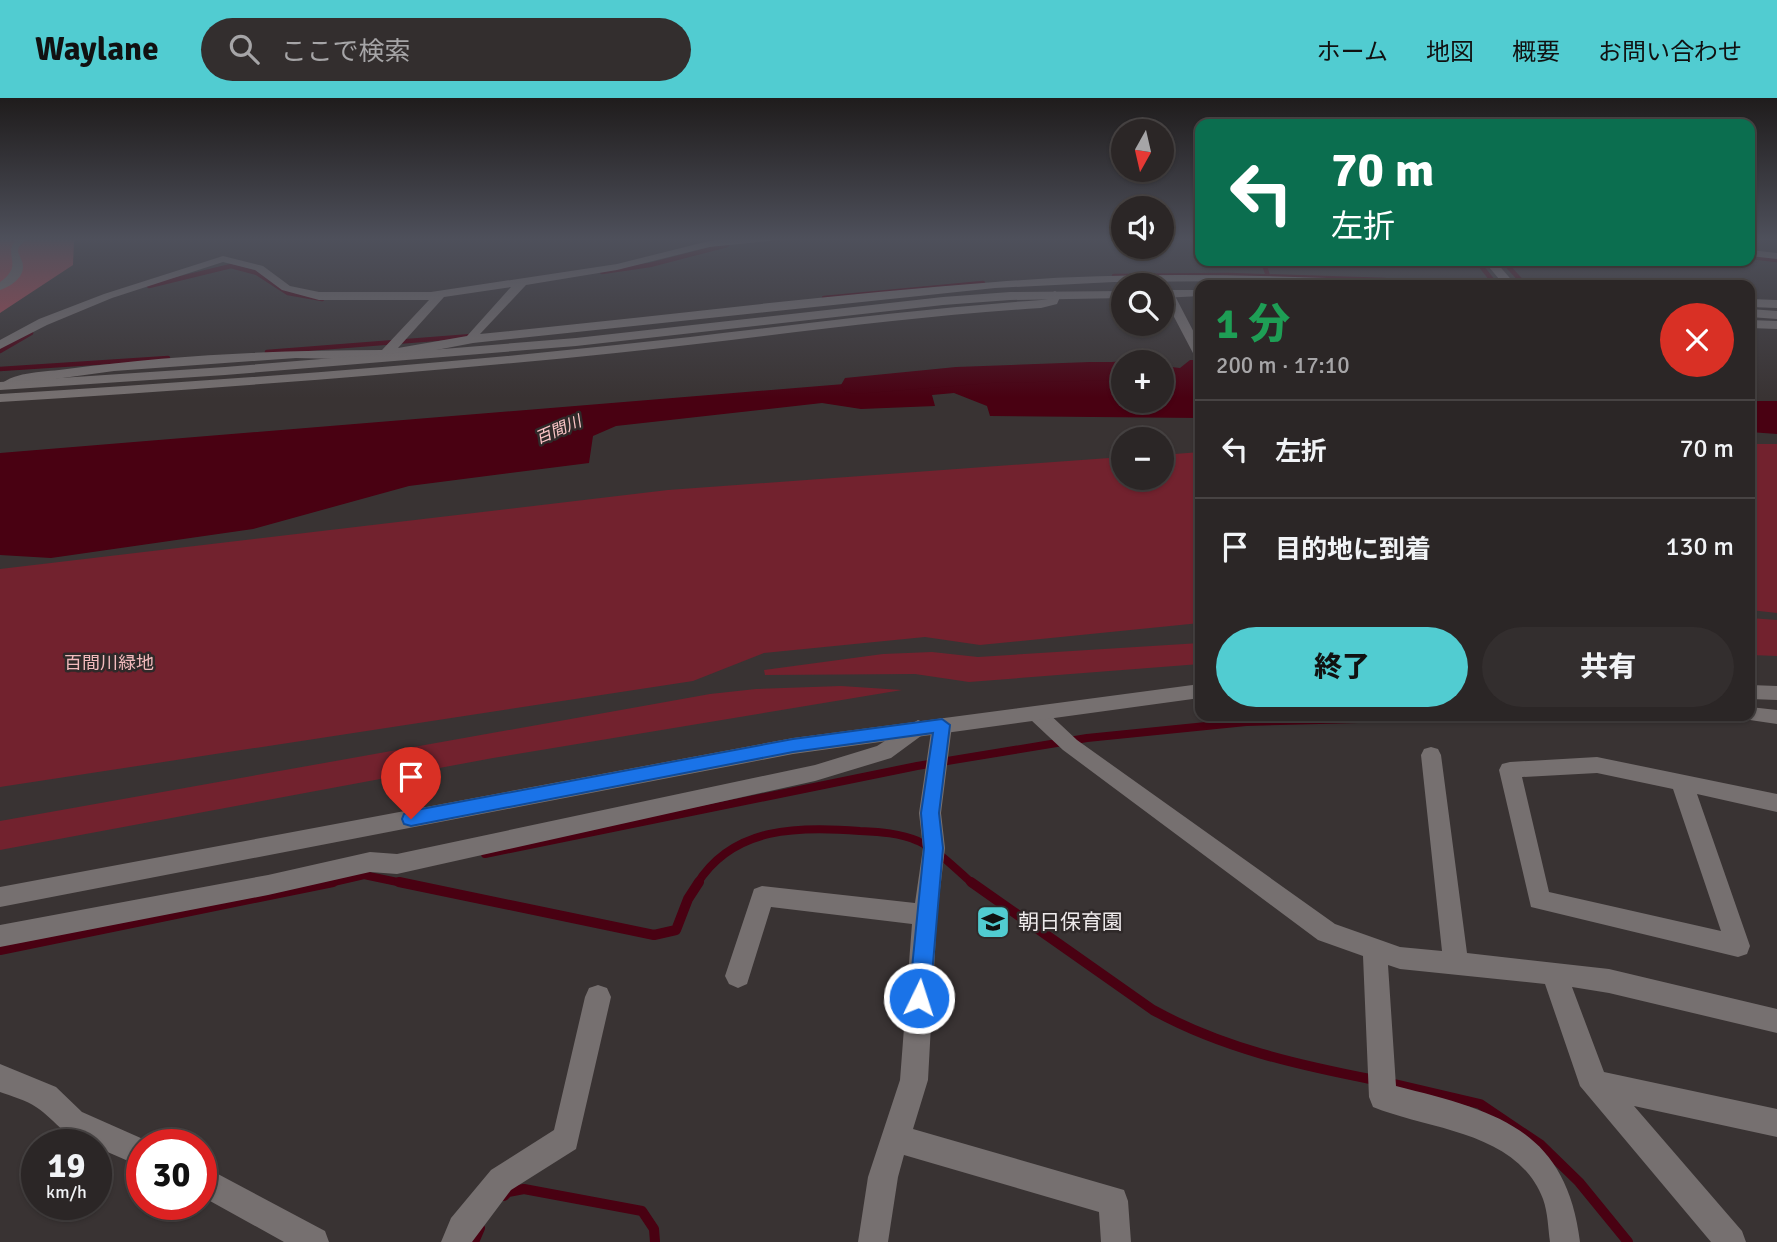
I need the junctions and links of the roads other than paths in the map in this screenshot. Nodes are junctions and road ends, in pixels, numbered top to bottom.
1 (123, 291) edge
2 (300, 291) edge
3 (459, 291) edge
4 (513, 291) edge
5 (925, 291) edge
6 (1195, 293) edge
7 (1111, 294) edge
8 (440, 295) junction
9 (1055, 295) junction
10 (1174, 295) edge
11 (1755, 303) edge
12 (1777, 304) edge
13 (1174, 309) edge
14 (1755, 313) edge
15 (1777, 315) edge
16 (1755, 324) edge
17 (1777, 325) edge
18 (474, 337) junction
19 (0, 345) edge
20 (1195, 346) edge
21 (390, 349) junction
22 (4, 386) edge
23 (0, 398) edge
24 (1195, 692) edge
25 (1755, 692) edge
26 (1777, 693) edge
27 (1038, 715) junction
28 (1755, 715) edge
29 (1777, 717) edge
30 (942, 725) junction
31 (918, 727) junction
32 (1431, 755) dead end
33 (1682, 783) junction
34 (1777, 803) edge
35 (0, 897) edge
36 (925, 915) junction
37 (0, 936) edge
38 (1375, 948) junction
39 (1456, 963) junction
40 (1554, 973) junction
41 (738, 976) dead end
42 (598, 997) dead end
43 (1777, 1021) edge
44 (0, 1078) edge
45 (1597, 1084) junction
46 (1777, 1123) edge
47 (897, 1139) junction
48 (126, 1146) edge
49 (217, 1189) edge
50 (314, 1242) edge
51 (456, 1242) edge
52 (873, 1242) edge
53 (1116, 1242) edge
54 (1565, 1242) edge
55 (1731, 1242) edge

1 - 19 street
2 - 8 street
3 - 8 street
4 - 18 street
5 - 18 street
6 - 10 street
7 - 9 street
8 - 21 street
9 - 21 street
9 - 23 street
11 - 12 street
13 - 20 street
14 - 15 street
16 - 17 street
18 - 21 street
21 - 22 street
24 - 27 street
25 - 26 street
27 - 30 street
27 - 38 street
28 - 29 street
30 - 31 street
30 - 36 street
31 - 35 street
31 - 37 street
32 - 39 street
33 - 33 street
33 - 34 street
36 - 41 street
36 - 47 street
38 - 39 street
38 - 54 street
39 - 40 street
40 - 43 street
40 - 45 street
42 - 51 street
44 - 48 street
45 - 46 street
45 - 55 street
47 - 52 street
47 - 53 street
49 - 50 street

